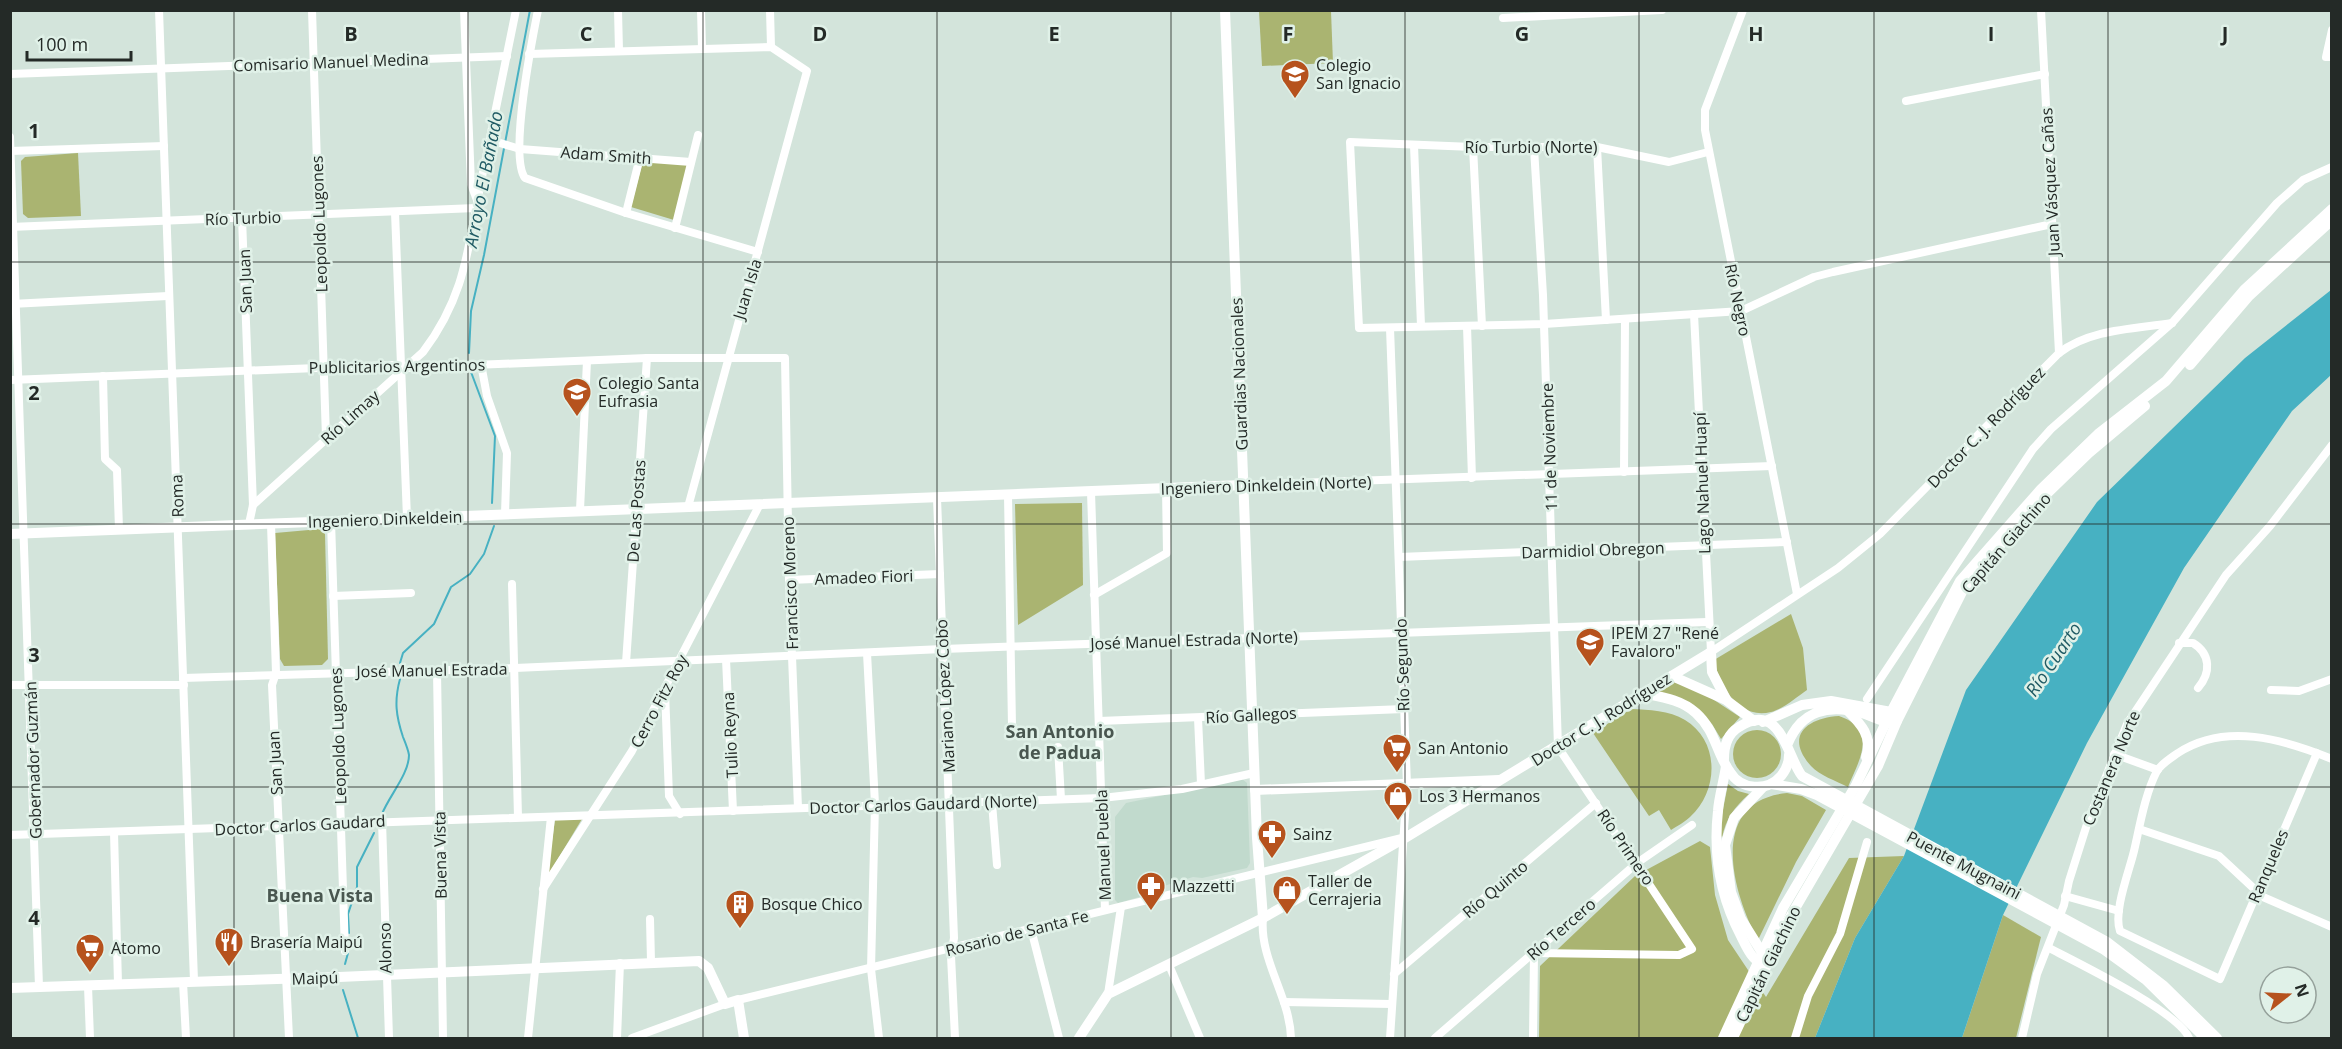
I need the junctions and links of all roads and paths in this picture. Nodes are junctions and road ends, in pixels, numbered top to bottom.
1 (159, 10) edge
2 (312, 10) edge
3 (464, 10) edge
4 (516, 10) edge
5 (538, 10) edge
6 (618, 10) edge
7 (701, 10) edge
8 (770, 10) edge
9 (1226, 10) edge
10 (1662, 10) edge
11 (1743, 10) edge
12 (2041, 10) edge
13 (1527, 14) edge
14 (1503, 18) dead end
15 (2331, 30) edge
16 (771, 47) junction
17 (702, 49) junction
18 (619, 51) junction
19 (529, 54) junction
20 (507, 56) junction
21 (466, 57) junction
22 (2331, 57) edge
23 (314, 62) junction
24 (161, 68) junction
25 (10, 74) edge
26 (2044, 74) junction
27 (1906, 101) dead end
28 (698, 135) dead end
29 (10, 137) edge
30 (494, 142) junction
31 (1413, 145) junction
32 (164, 146) junction
33 (1473, 147) junction
34 (1597, 147) junction
35 (1534, 148) junction
36 (520, 149) junction
37 (11, 151) edge
38 (1708, 152) junction
39 (640, 157) junction
40 (691, 162) junction
41 (2331, 167) edge
42 (476, 204) junction
43 (2331, 209) edge
44 (395, 212) junction
45 (626, 213) junction
46 (319, 215) junction
47 (242, 218) junction
48 (165, 220) junction
49 (2331, 220) edge
50 (2052, 224) junction
51 (12, 227) edge
52 (675, 228) junction
53 (758, 252) junction
54 (168, 296) junction
55 (13, 304) edge
56 (1741, 311) junction
57 (1694, 314) junction
58 (1625, 319) junction
59 (1606, 320) junction
60 (2172, 322) junction
61 (1544, 324) junction
62 (1421, 326) junction
63 (1467, 326) junction
64 (1482, 326) junction
65 (1390, 328) junction
66 (2059, 353) junction
67 (647, 358) junction
68 (726, 358) junction
69 (785, 358) joint
70 (587, 360) junction
71 (481, 364) junction
72 (323, 368) junction
73 (403, 368) junction
74 (248, 369) junction
75 (172, 373) junction
76 (103, 376) junction
77 (15, 380) edge
78 (326, 438) junction
79 (2331, 445) edge
80 (1773, 466) junction
81 (1702, 469) junction
82 (1624, 472) junction
83 (1550, 475) junction
84 (1472, 478) junction
85 (1396, 482) junction
86 (1243, 485) junction
87 (1166, 488) junction
88 (1091, 492) junction
89 (1008, 495) junction
90 (937, 498) junction
91 (788, 503) junction
92 (760, 504) junction
93 (253, 505) junction
94 (688, 507) junction
95 (637, 508) junction
96 (580, 510) junction
97 (505, 514) junction
98 (407, 519) junction
99 (331, 521) junction
100 (249, 524) junction
101 (271, 524) junction
102 (178, 527) junction
103 (119, 529) junction
104 (24, 533) junction
105 (10, 534) edge
106 (1787, 542) junction
107 (1704, 545) junction
108 (1552, 552) junction
109 (1399, 557) junction
110 (940, 574) junction
111 (789, 580) junction
112 (512, 584) dead end
113 (411, 593) dead end
114 (1797, 594) junction
115 (1095, 595) junction
116 (333, 596) junction
117 (1707, 621) junction
118 (1555, 627) junction
119 (1401, 634) junction
120 (1248, 638) junction
121 (2179, 643) junction
122 (1097, 644) junction
123 (943, 648) junction
124 (1011, 648) junction
125 (1711, 652) junction
126 (867, 653) junction
127 (792, 655) junction
128 (726, 659) junction
129 (680, 662) junction
130 (626, 663) junction
131 (515, 668) junction
132 (437, 671) junction
133 (336, 672) junction
134 (276, 673) junction
135 (1672, 676) junction
136 (2331, 679) edge
137 (183, 681) junction
138 (10, 685) edge
139 (30, 685) junction
140 (2198, 688) dead end
141 (2271, 690) dead end
142 (665, 691) junction
143 (1641, 693) junction
144 (1867, 699) dead end
145 (1726, 700) junction
146 (1404, 709) junction
147 (1847, 711) junction
148 (1252, 714) junction
149 (1198, 718) junction
150 (1891, 719) junction
151 (1099, 721) junction
152 (1758, 722) junction
153 (1012, 726) dead end
154 (1058, 747) dead end
155 (1558, 747) junction
156 (1788, 747) junction
157 (2317, 753) junction
158 (2114, 754) junction
159 (2331, 759) edge
160 (1725, 763) junction
161 (2158, 770) junction
162 (1254, 772) junction
163 (1502, 780) junction
164 (1202, 784) junction
165 (1407, 785) junction
166 (1767, 785) junction
167 (1856, 786) junction
168 (1255, 790) junction
169 (1818, 792) junction
170 (1102, 798) junction
171 (1060, 799) junction
172 (992, 803) junction
173 (1596, 803) junction
174 (875, 804) junction
175 (950, 804) junction
176 (798, 808) junction
177 (733, 811) junction
178 (680, 814) junction
179 (589, 815) junction
180 (518, 817) junction
181 (551, 817) junction
182 (440, 819) junction
183 (382, 821) junction
184 (341, 824) junction
185 (1692, 825) dead end
186 (278, 828) junction
187 (2139, 829) junction
188 (188, 830) junction
189 (114, 832) junction
190 (36, 834) junction
191 (10, 835) edge
192 (1405, 838) junction
193 (1867, 842) dead end
194 (1637, 863) junction
195 (997, 865) dead end
196 (1258, 872) junction
197 (543, 889) junction
198 (2256, 892) junction
199 (2066, 896) junction
200 (1121, 907) junction
201 (1105, 910) junction
202 (2119, 911) junction
203 (1263, 918) junction
204 (650, 919) dead end
205 (2331, 927) edge
206 (1031, 929) junction
207 (2105, 945) junction
208 (2049, 948) junction
209 (952, 949) junction
210 (345, 951) dead end
211 (1534, 953) junction
212 (1764, 961) junction
213 (651, 962) junction
214 (620, 963) junction
215 (1169, 965) junction
216 (534, 969) junction
217 (871, 969) junction
218 (442, 973) junction
219 (1394, 974) junction
220 (386, 976) junction
221 (285, 979) junction
222 (188, 981) junction
223 (118, 984) junction
224 (88, 986) junction
225 (39, 987) junction
226 (10, 988) edge
227 (1108, 994) junction
228 (738, 1000) junction
229 (1284, 1002) junction
230 (725, 1004) junction
231 (1392, 1004) junction
232 (90, 1038) edge
233 (186, 1038) edge
234 (289, 1038) edge
235 (389, 1038) edge
236 (443, 1038) edge
237 (528, 1038) edge
238 (617, 1038) edge
239 (632, 1038) edge
240 (744, 1038) edge
241 (879, 1038) edge
242 (955, 1038) edge
243 (1059, 1038) edge
244 (1079, 1038) edge
245 (1200, 1038) edge
246 (1292, 1038) edge
247 (1390, 1038) edge
248 (1435, 1038) edge
249 (1533, 1038) edge
250 (1724, 1038) edge
251 (1733, 1038) edge
252 (1795, 1038) edge
253 (2022, 1038) edge
254 (2189, 1038) edge
255 (2205, 1038) edge
256 (2217, 1038) edge

1 - 24 street, Roma
2 - 23 street, Leopoldo Lugones
3 - 21 street
4 - 20 street, Río Limay
5 - 19 street
6 - 18 street
7 - 17 street
8 - 16 street
9 - 86 main road, Guardias Nacionales
10 - 13 street
11 - 38 street, Río Negro
12 - 26 street, Juan Vásquez Cañas
13 - 14 street
15 - 22 street
16 - 17 street
16 - 53 street, Juan Isla
17 - 18 street
18 - 19 street
19 - 36 street
20 - 21 street, Comisario Manuel Medina
20 - 30 street, Río Limay
21 - 23 street, Comisario Manuel Medina
21 - 42 street
23 - 24 street, Comisario Manuel Medina
23 - 46 street, Leopoldo Lugones
24 - 25 street, Comisario Manuel Medina
24 - 32 street, Roma
26 - 27 street
26 - 50 street, Juan Vásquez Cañas
28 - 40 street
29 - 37 street, Gobernador Guzmán
30 - 36 street, Adam Smith
30 - 42 street, Río Limay
31 - 33 street, Río Turbio (Norte)
31 - 62 street
31 - 65 street, Río Turbio (Norte)
32 - 37 street
32 - 48 street, Roma
33 - 35 street, Río Turbio (Norte)
33 - 64 street
34 - 35 street, Río Turbio (Norte)
34 - 38 street, Río Turbio (Norte)
34 - 59 street
35 - 61 street, 11 de Noviembre
36 - 39 street, Adam Smith
36 - 45 street
37 - 51 street, Gobernador Guzmán
38 - 56 street, Río Negro
39 - 40 street, Adam Smith
39 - 45 street
40 - 52 street
41 - 60 street
42 - 44 street, Río Turbio
42 - 73 street, Río Limay
43 - 150 main road
44 - 46 street, Río Turbio
44 - 73 street
45 - 52 street
46 - 47 street, Río Turbio
46 - 72 street, Leopoldo Lugones
47 - 48 street, Río Turbio
47 - 74 street, San Juan
48 - 51 street, Río Turbio
48 - 54 street, Roma
49 - 150 main road, Capitán Giachino
50 - 56 street
50 - 66 street, Juan Vásquez Cañas
51 - 55 street, Gobernador Guzmán
52 - 53 street
53 - 68 street, Juan Isla
54 - 55 street
54 - 75 street, Roma
55 - 77 street, Gobernador Guzmán
56 - 57 street
56 - 80 street, Río Negro
57 - 58 street
57 - 81 street, Lago Nahuel Huapí
58 - 59 street
58 - 82 street
59 - 61 street
60 - 66 street, Doctor C. J. Rodríguez
60 - 144 street
61 - 64 street
61 - 83 street, 11 de Noviembre
62 - 63 street
62 - 65 street
63 - 64 street
63 - 84 street
65 - 85 street, Río Segundo
66 - 114 street, Doctor C. J. Rodríguez
67 - 68 street, Publicitarios Argentinos
67 - 70 street, Publicitarios Argentinos
67 - 95 street, De Las Postas
68 - 69 street, Publicitarios Argentinos
68 - 94 street, Juan Isla
69 - 91 street, Francisco Moreno
70 - 71 street, Publicitarios Argentinos
70 - 96 street
71 - 73 street, Publicitarios Argentinos
71 - 97 street
72 - 73 street, Publicitarios Argentinos
72 - 74 street, Publicitarios Argentinos
72 - 78 street, Leopoldo Lugones
73 - 78 street, Río Limay
73 - 98 street
74 - 75 street, Publicitarios Argentinos
74 - 93 street, San Juan
75 - 76 street, Publicitarios Argentinos
75 - 102 street, Roma
76 - 77 street, Publicitarios Argentinos
76 - 103 street
77 - 104 street, Gobernador Guzmán
78 - 93 street, Río Limay
79 - 121 street, Costanera Norte
80 - 81 street, Ingeniero Dinkeldein (Norte)
80 - 106 street, Río Negro
81 - 82 street, Ingeniero Dinkeldein (Norte)
81 - 107 street, Lago Nahuel Huapí
82 - 83 street, Ingeniero Dinkeldein (Norte)
83 - 84 street, Ingeniero Dinkeldein (Norte)
83 - 108 street, 11 de Noviembre
84 - 85 street, Ingeniero Dinkeldein (Norte)
85 - 86 street, Ingeniero Dinkeldein (Norte)
85 - 109 street, Río Segundo
86 - 87 main road, Ingeniero Dinkeldein (Norte)
86 - 120 main road, Guardias Nacionales
87 - 88 main road, Ingeniero Dinkeldein (Norte)
87 - 115 street
88 - 89 main road, Ingeniero Dinkeldein (Norte)
88 - 115 street, Manuel Puebla
89 - 90 main road, Ingeniero Dinkeldein (Norte)
89 - 124 street
90 - 91 main road, Ingeniero Dinkeldein (Norte)
90 - 110 street, Mariano López Cobo
91 - 92 main road, Ingeniero Dinkeldein (Norte)
91 - 111 street, Francisco Moreno
92 - 94 main road, Ingeniero Dinkeldein
92 - 129 street, Cerro Fitz Roy
93 - 100 street, San Juan
94 - 95 main road, Ingeniero Dinkeldein
95 - 96 main road, Ingeniero Dinkeldein
95 - 130 street, De Las Postas
96 - 97 main road, Ingeniero Dinkeldein
97 - 98 main road, Ingeniero Dinkeldein
98 - 99 main road, Ingeniero Dinkeldein
99 - 101 main road, Ingeniero Dinkeldein
99 - 116 street, Leopoldo Lugones
100 - 101 main road, Ingeniero Dinkeldein
100 - 102 main road, Ingeniero Dinkeldein
101 - 134 street, San Juan
102 - 103 main road, Ingeniero Dinkeldein
102 - 137 street, Roma
103 - 104 main road, Ingeniero Dinkeldein
104 - 105 main road, Ingeniero Dinkeldein
104 - 139 street, Gobernador Guzmán
106 - 107 street, Darmidiol Obregon
106 - 114 street, Río Negro
107 - 108 street, Darmidiol Obregon
107 - 117 street, Lago Nahuel Huapí
108 - 109 street, Darmidiol Obregon
108 - 118 street, 11 de Noviembre
109 - 119 street, Río Segundo
110 - 111 street, Amadeo Fiori
110 - 123 street, Mariano López Cobo
111 - 127 street, Francisco Moreno
112 - 131 street
113 - 116 street
114 - 125 street, Doctor C. J. Rodríguez
115 - 122 street, Manuel Puebla
116 - 133 street, Leopoldo Lugones
117 - 118 street, José Manuel Estrada (Norte)
117 - 125 street, Lago Nahuel Huapí
118 - 119 street, José Manuel Estrada (Norte)
118 - 155 street, 11 de Noviembre
119 - 120 street, José Manuel Estrada (Norte)
119 - 146 street, Río Segundo
120 - 122 street, José Manuel Estrada (Norte)
120 - 148 main road, Guardias Nacionales
121 - 140 street
121 - 158 street, Costanera Norte
122 - 124 street, José Manuel Estrada (Norte)
122 - 151 street, Manuel Puebla
123 - 124 street, José Manuel Estrada (Norte)
123 - 126 street, José Manuel Estrada (Norte)
123 - 175 street, Mariano López Cobo
124 - 153 street
125 - 135 main road, Doctor C. J. Rodríguez
125 - 145 main road
126 - 127 street, José Manuel Estrada (Norte)
126 - 174 street
127 - 128 street, José Manuel Estrada (Norte)
127 - 176 street, Francisco Moreno
128 - 129 street, José Manuel Estrada (Norte)
128 - 177 street, Tulio Reyna
129 - 130 street, José Manuel Estrada
129 - 142 street, Cerro Fitz Roy
130 - 131 street, José Manuel Estrada
131 - 132 street, José Manuel Estrada
131 - 180 street
132 - 133 street, José Manuel Estrada
132 - 182 street, Buena Vista
133 - 134 street, José Manuel Estrada
133 - 184 street, Leopoldo Lugones
134 - 137 street, José Manuel Estrada
134 - 186 street, San Juan
135 - 143 main road, Doctor C. J. Rodríguez
135 - 145 main road
136 - 141 street
137 - 139 street, José Manuel Estrada
137 - 188 street, Roma
138 - 139 street, José Manuel Estrada
139 - 190 street, Gobernador Guzmán
142 - 178 street
142 - 179 street, Cerro Fitz Roy
143 - 155 main road, Doctor C. J. Rodríguez
143 - 160 main road
145 - 152 main road
146 - 148 street, Río Gallegos
146 - 165 street, Río Segundo
147 - 150 main road
147 - 156 main road
147 - 167 main road
148 - 149 street, Río Gallegos
148 - 162 main road, Guardias Nacionales
149 - 151 street, Río Gallegos
149 - 164 street
150 - 152 main road
150 - 167 main road, Capitán Giachino
150 - 212 main road, Capitán Giachino
151 - 170 street, Manuel Puebla
152 - 156 main road
152 - 160 main road
154 - 171 street
155 - 163 main road, Doctor C. J. Rodríguez
155 - 173 street, Río Primero
156 - 166 main road
156 - 169 main road
157 - 159 street
157 - 161 street
157 - 198 street, Ranqueles
158 - 161 street
158 - 199 street, Costanera Norte
160 - 166 main road
160 - 212 main road
161 - 187 street
162 - 164 street, Doctor Carlos Gaudard (Norte)
162 - 168 main road, Guardias Nacionales
163 - 165 main road
163 - 192 main road, Doctor C. J. Rodríguez
164 - 170 street, Doctor Carlos Gaudard (Norte)
165 - 168 main road
165 - 192 street, Río Segundo
166 - 169 main road
166 - 212 main road
167 - 212 main road, Capitán Giachino
168 - 196 main road, Guardias Nacionales
169 - 207 main road, Puente Mugnaini
170 - 171 street, Doctor Carlos Gaudard (Norte)
170 - 201 street, Manuel Puebla
171 - 172 street, Doctor Carlos Gaudard (Norte)
172 - 175 street, Doctor Carlos Gaudard (Norte)
172 - 195 street
173 - 194 street, Río Primero
173 - 219 street, Río Quinto
174 - 175 street, Doctor Carlos Gaudard (Norte)
174 - 176 street, Doctor Carlos Gaudard (Norte)
174 - 217 street
175 - 209 street, Mariano López Cobo
176 - 177 street, Doctor Carlos Gaudard (Norte)
177 - 178 street, Doctor Carlos Gaudard (Norte)
178 - 179 street, Doctor Carlos Gaudard (Norte)
179 - 181 street, Doctor Carlos Gaudard
179 - 197 street, Cerro Fitz Roy
180 - 181 street, Doctor Carlos Gaudard
180 - 182 street, Doctor Carlos Gaudard
181 - 197 street
182 - 183 street, Doctor Carlos Gaudard
182 - 218 street, Buena Vista
183 - 184 street, Doctor Carlos Gaudard
183 - 220 street, Alonso
184 - 186 street, Doctor Carlos Gaudard
184 - 210 street, Leopoldo Lugones
185 - 194 street, Río Tercero
186 - 188 street, Doctor Carlos Gaudard
186 - 221 street, San Juan
187 - 198 street
187 - 202 street
188 - 189 street, Doctor Carlos Gaudard
188 - 222 street, Roma
189 - 190 street, Doctor Carlos Gaudard
189 - 223 street
190 - 191 street, Doctor Carlos Gaudard
190 - 225 street, Gobernador Guzmán
192 - 196 street, Rosario de Santa Fe
192 - 203 main road, Doctor C. J. Rodríguez
192 - 219 street, Río Segundo
193 - 252 street
194 - 211 street, Río Tercero
194 - 211 street, Río Primero
196 - 200 street, Rosario de Santa Fe
196 - 203 main road, Guardias Nacionales
197 - 216 street
198 - 202 street, Ranqueles
198 - 205 street
199 - 202 street
199 - 208 street, Costanera Norte
200 - 201 street, Rosario de Santa Fe
200 - 227 street
201 - 206 street, Rosario de Santa Fe
203 - 215 main road, Doctor C. J. Rodríguez
203 - 229 street
204 - 213 street
206 - 209 street, Rosario de Santa Fe
206 - 243 street
207 - 255 main road
207 - 256 main road
208 - 253 street, Costanera Norte
208 - 254 street
209 - 217 street, Rosario de Santa Fe
209 - 242 street, Mariano López Cobo
211 - 248 street, Río Tercero
211 - 249 street
212 - 250 main road, Capitán Giachino
212 - 251 main road, Capitán Giachino
213 - 214 main road, Maipú
213 - 230 main road, Maipú
214 - 216 main road, Maipú
214 - 238 street
215 - 227 main road, Doctor C. J. Rodríguez
215 - 245 street
216 - 218 main road, Maipú
216 - 237 street
217 - 228 street, Rosario de Santa Fe
217 - 241 street
218 - 220 main road, Maipú
218 - 236 street, Buena Vista
219 - 231 street, Río Segundo
220 - 221 main road, Maipú
220 - 235 street, Alonso
221 - 222 main road, Maipú
221 - 234 street, San Juan
222 - 223 main road, Maipú
222 - 233 street, Roma
223 - 224 main road, Maipú
224 - 225 main road, Maipú
224 - 232 street
225 - 226 main road, Maipú
227 - 244 main road
228 - 230 main road, Rosario de Santa Fe
228 - 240 main road
229 - 231 street
229 - 246 street
230 - 239 street, Rosario de Santa Fe
231 - 247 street, Río Segundo

